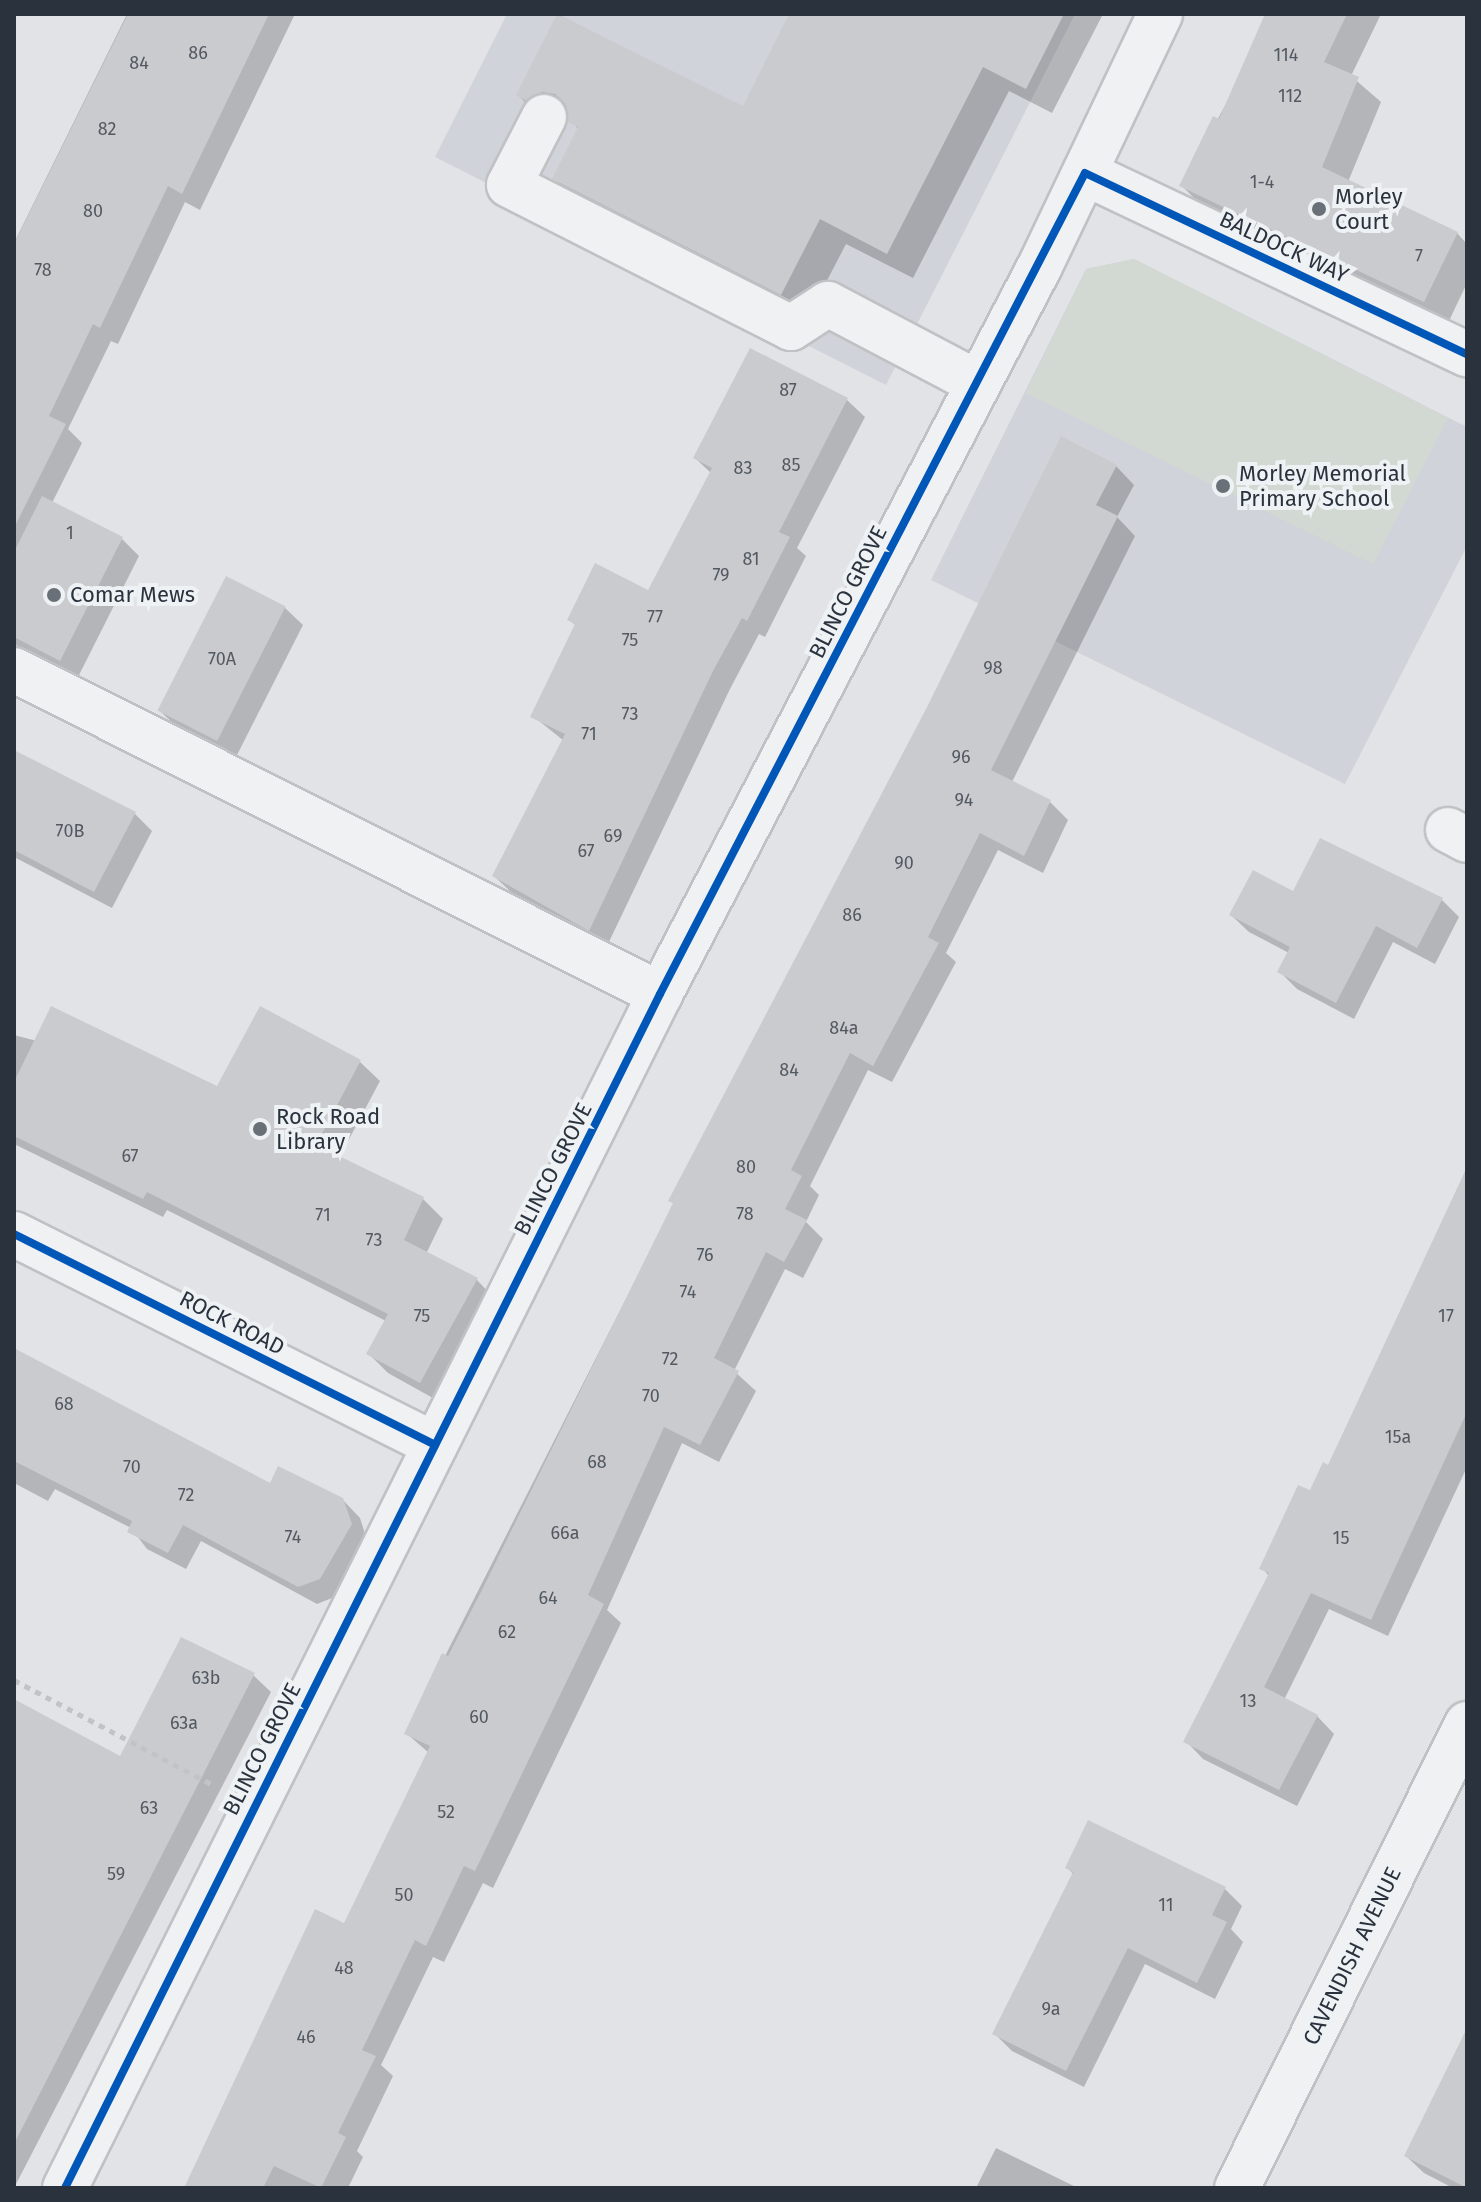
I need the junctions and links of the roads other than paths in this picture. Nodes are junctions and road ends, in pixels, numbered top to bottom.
1 (1160, 14) edge
2 (544, 117) dead end
3 (1085, 173) junction
4 (1467, 354) edge
5 (976, 382) junction
6 (14, 670) edge
7 (660, 994) junction
8 (14, 1234) edge
9 (435, 1445) junction
10 (1467, 1724) edge
11 (65, 2188) edge
12 (1237, 2188) edge

1 - 3 street, BLINCO GROVE
2 - 5 street
3 - 4 street, BALDOCK WAY
3 - 5 street, BLINCO GROVE
5 - 7 street, BLINCO GROVE
6 - 7 street
7 - 9 street, BLINCO GROVE
8 - 9 street, ROCK ROAD
9 - 11 street, BLINCO GROVE
10 - 12 street, CAVENDISH AVENUE

